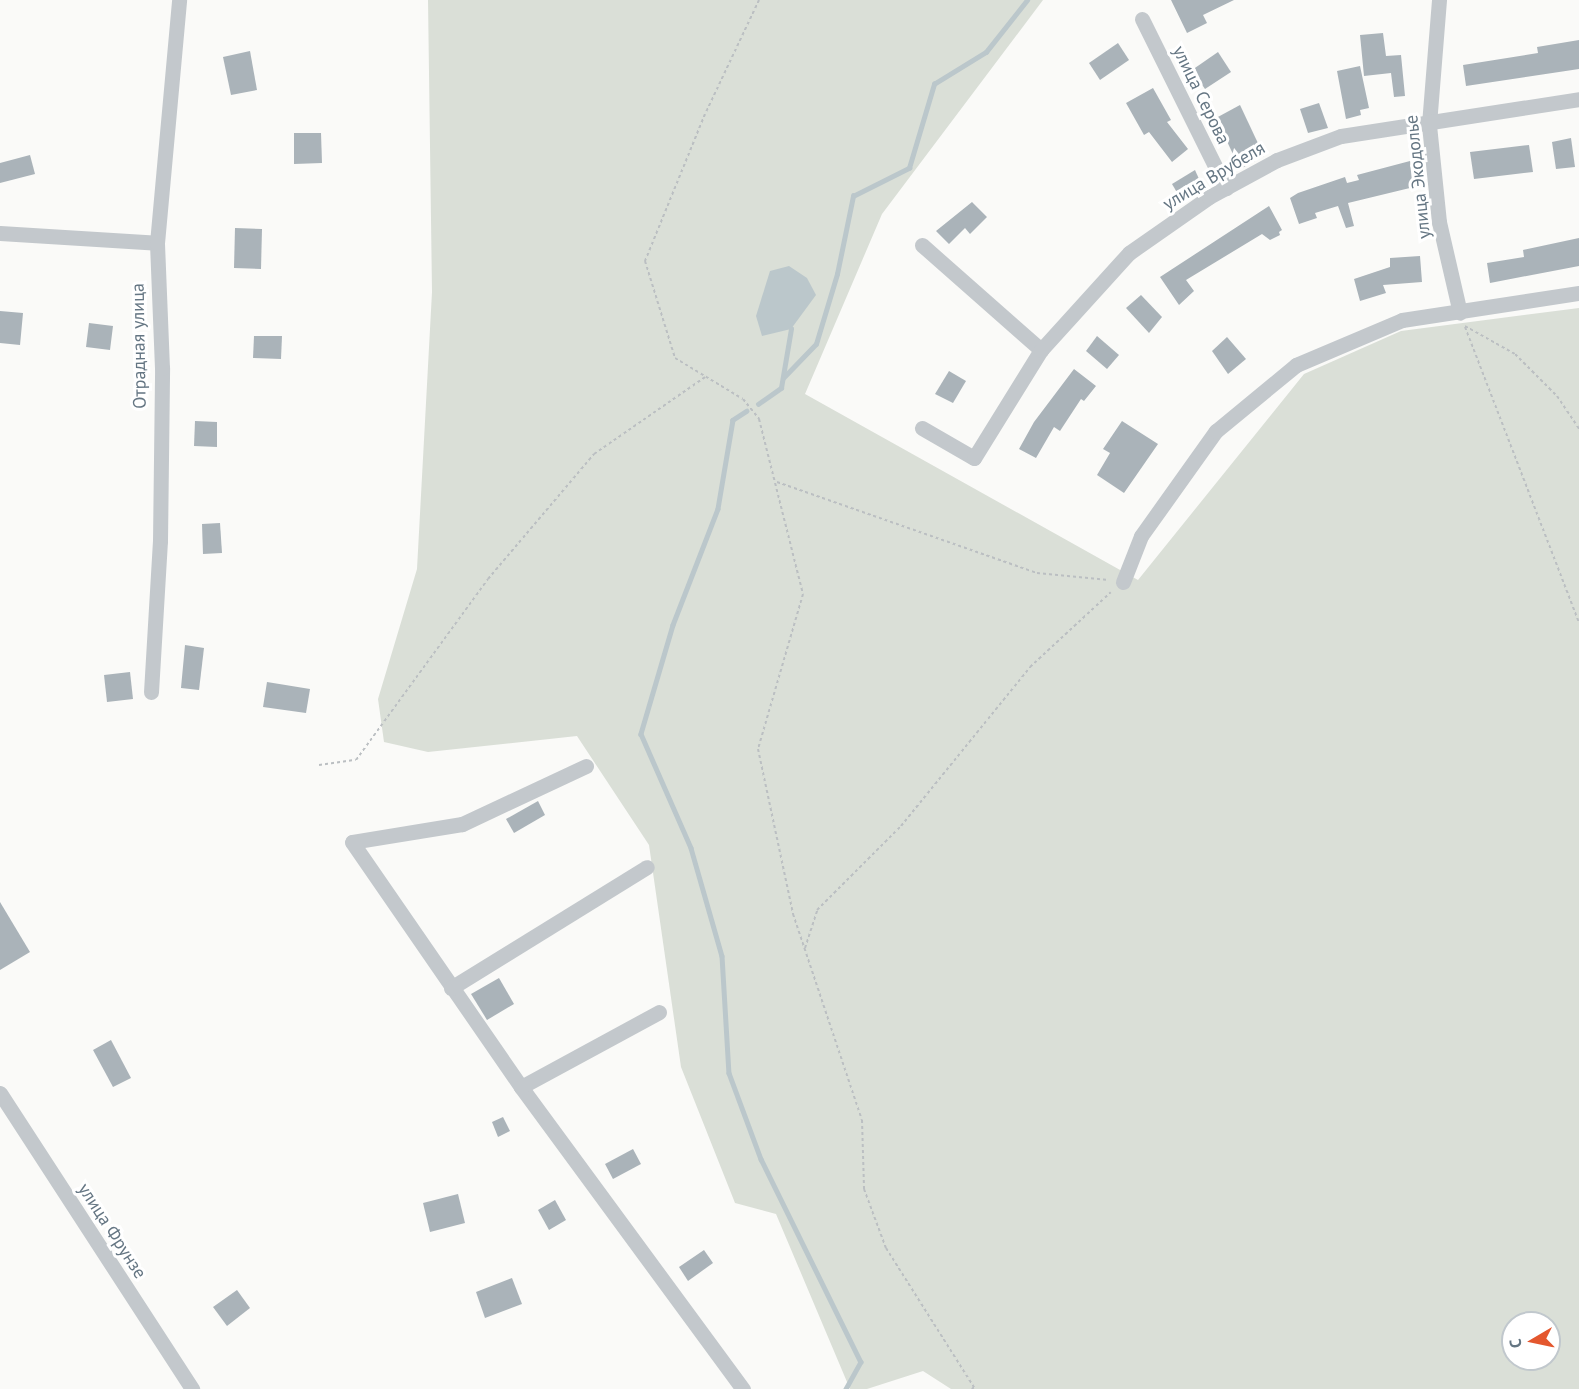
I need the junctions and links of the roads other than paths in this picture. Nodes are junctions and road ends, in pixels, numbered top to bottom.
1 (179, 0) edge
2 (1438, 0) edge
3 (1142, 19) dead end
4 (1579, 99) edge
5 (1429, 125) junction
6 (1226, 188) junction
7 (0, 233) edge
8 (158, 243) junction
9 (922, 245) dead end
10 (1579, 293) edge
11 (1462, 320) junction
12 (1041, 350) junction
13 (922, 428) dead end
14 (1123, 582) road end
15 (151, 692) dead end
16 (586, 766) dead end
17 (646, 867) dead end
18 (451, 988) junction
19 (659, 1011) dead end
20 (521, 1087) junction
21 (0, 1093) edge
22 (192, 1389) edge
23 (742, 1389) edge

1 - 8 street, Отрадная улица
2 - 5 street, улица Экодолье
3 - 6 street, улица Серова
4 - 5 street, улица Врубеля
5 - 6 street, улица Врубеля
5 - 11 street, улица Экодолье
6 - 12 street, улица Врубеля
7 - 8 street
8 - 15 street, Отрадная улица
9 - 12 street
10 - 11 street
11 - 14 street
12 - 13 street, улица Врубеля
16 - 18 street
17 - 18 street
18 - 20 street
19 - 20 street
20 - 23 street
21 - 22 street, улица Фрунзе

